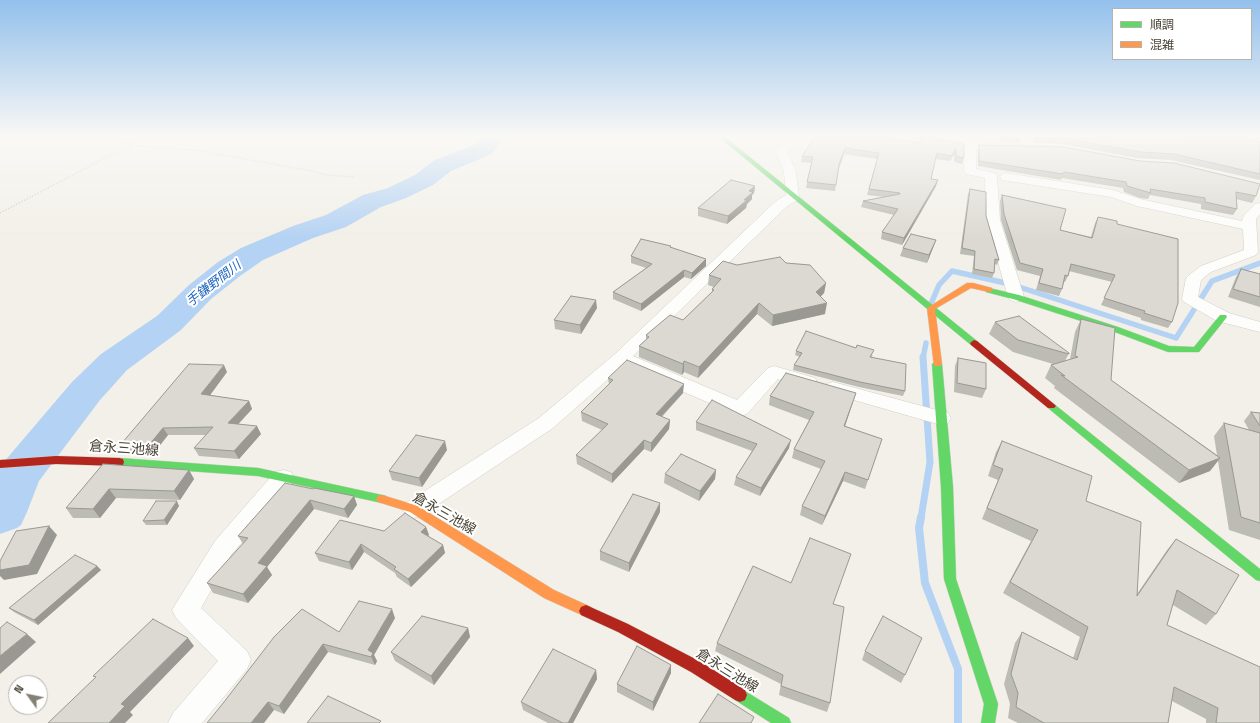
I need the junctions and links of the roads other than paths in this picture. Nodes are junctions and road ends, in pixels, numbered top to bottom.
1 (761, 171) edge
2 (789, 171) edge
3 (970, 171) edge
4 (1006, 177) dead end
5 (793, 197) junction
6 (1260, 207) edge
7 (1250, 227) junction
8 (1016, 297) junction
9 (931, 308) junction
10 (1223, 317) junction
11 (1260, 327) edge
12 (621, 358) junction
13 (941, 418) junction
14 (0, 464) edge
15 (283, 478) junction
16 (414, 509) junction
17 (1260, 576) edge
18 (183, 723) edge
19 (784, 723) edge
20 (988, 723) edge

1 - 5 street
2 - 5 street
3 - 8 street
4 - 7 street
5 - 9 street
5 - 12 street
6 - 7 street
7 - 10 street
8 - 9 street
8 - 10 street
9 - 13 street
9 - 17 street
10 - 11 street
12 - 13 street
12 - 16 street
13 - 20 street
14 - 15 street, 倉永三池線
15 - 16 street, 倉永三池線
15 - 18 street
16 - 19 street, 倉永三池線

